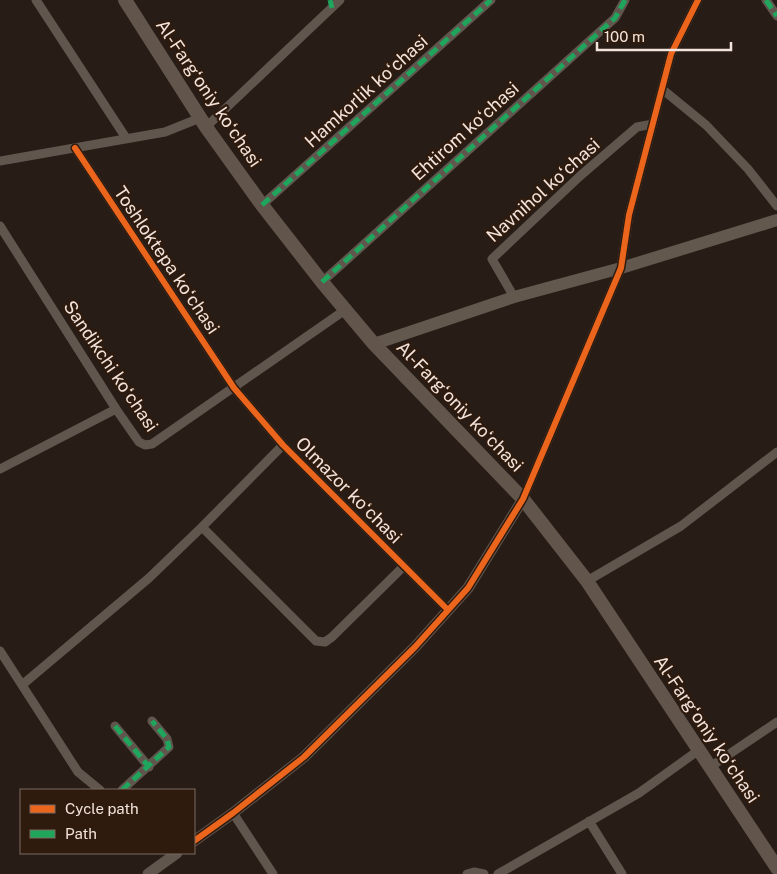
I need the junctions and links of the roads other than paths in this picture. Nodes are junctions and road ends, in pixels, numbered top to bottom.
1 (36, 0) edge
2 (125, 0) edge
3 (340, 0) edge
4 (491, 0) edge
5 (625, 0) edge
6 (698, 0) edge
7 (766, 0) edge
8 (331, 4) edge
9 (777, 16) edge
10 (662, 89) junction
11 (203, 122) junction
12 (653, 124) junction
13 (126, 138) junction
14 (75, 148) junction
15 (0, 161) edge
16 (262, 205) junction
17 (777, 206) edge
18 (777, 220) edge
19 (0, 226) edge
20 (621, 268) junction
21 (322, 282) junction
22 (514, 297) junction
23 (346, 310) junction
24 (374, 344) junction
25 (234, 388) junction
26 (116, 409) junction
27 (282, 445) junction
28 (777, 452) edge
29 (0, 469) edge
30 (522, 499) junction
31 (202, 527) junction
32 (404, 566) junction
33 (587, 581) junction
34 (448, 610) junction
35 (0, 651) edge
36 (22, 685) junction
37 (152, 721) dead end
38 (777, 722) edge
39 (115, 726) dead end
40 (699, 750) junction
41 (149, 767) junction
42 (710, 767) junction
43 (99, 789) edge
44 (123, 789) edge
45 (233, 813) junction
46 (589, 821) junction
47 (195, 840) edge
48 (173, 854) edge
49 (777, 868) edge
50 (148, 874) edge
51 (273, 874) edge
52 (467, 874) edge
53 (484, 874) edge
54 (498, 874) edge
55 (622, 874) edge

1 - 13 street
2 - 11 main road, Al-Fargʻoniy koʻchasi
3 - 8 street
4 - 16 street, Hamkorlik koʻchasi
5 - 21 street, Ehtirom koʻchasi
6 - 10 street
7 - 9 street
8 - 11 street
10 - 12 street
10 - 17 street
11 - 13 street
11 - 16 main road, Al-Fargʻoniy koʻchasi
12 - 20 street
12 - 22 street, Navnihol koʻchasi
13 - 14 street
14 - 15 street
14 - 25 street, Toshloktepa koʻchasi
16 - 21 main road, Al-Fargʻoniy koʻchasi
18 - 20 main road
19 - 26 street, Sandikchi koʻchasi
20 - 22 main road
20 - 30 street
21 - 23 main road, Al-Fargʻoniy koʻchasi
22 - 24 main road
23 - 24 main road, Al-Fargʻoniy koʻchasi
23 - 25 street, Sandikchi koʻchasi
24 - 30 main road, Al-Fargʻoniy koʻchasi
25 - 26 street, Sandikchi koʻchasi
25 - 27 street, Olmazor koʻchasi
26 - 29 street
27 - 31 street, Olmazor koʻchasi
27 - 32 street, Olmazor koʻchasi
28 - 33 street
30 - 33 main road, Al-Fargʻoniy koʻchasi
30 - 34 street
31 - 32 street, Olmazor koʻchasi
31 - 36 street, Olmazor koʻchasi
32 - 34 street, Olmazor koʻchasi
33 - 40 main road, Al-Fargʻoniy koʻchasi
34 - 45 street
35 - 36 street
36 - 43 street
37 - 41 street
38 - 42 street
39 - 41 street
40 - 42 main road, Al-Fargʻoniy koʻchasi
40 - 46 street
41 - 44 street
42 - 49 main road, Al-Fargʻoniy koʻchasi
45 - 47 street
45 - 51 street
46 - 54 street
46 - 55 street
48 - 50 street
52 - 53 street

